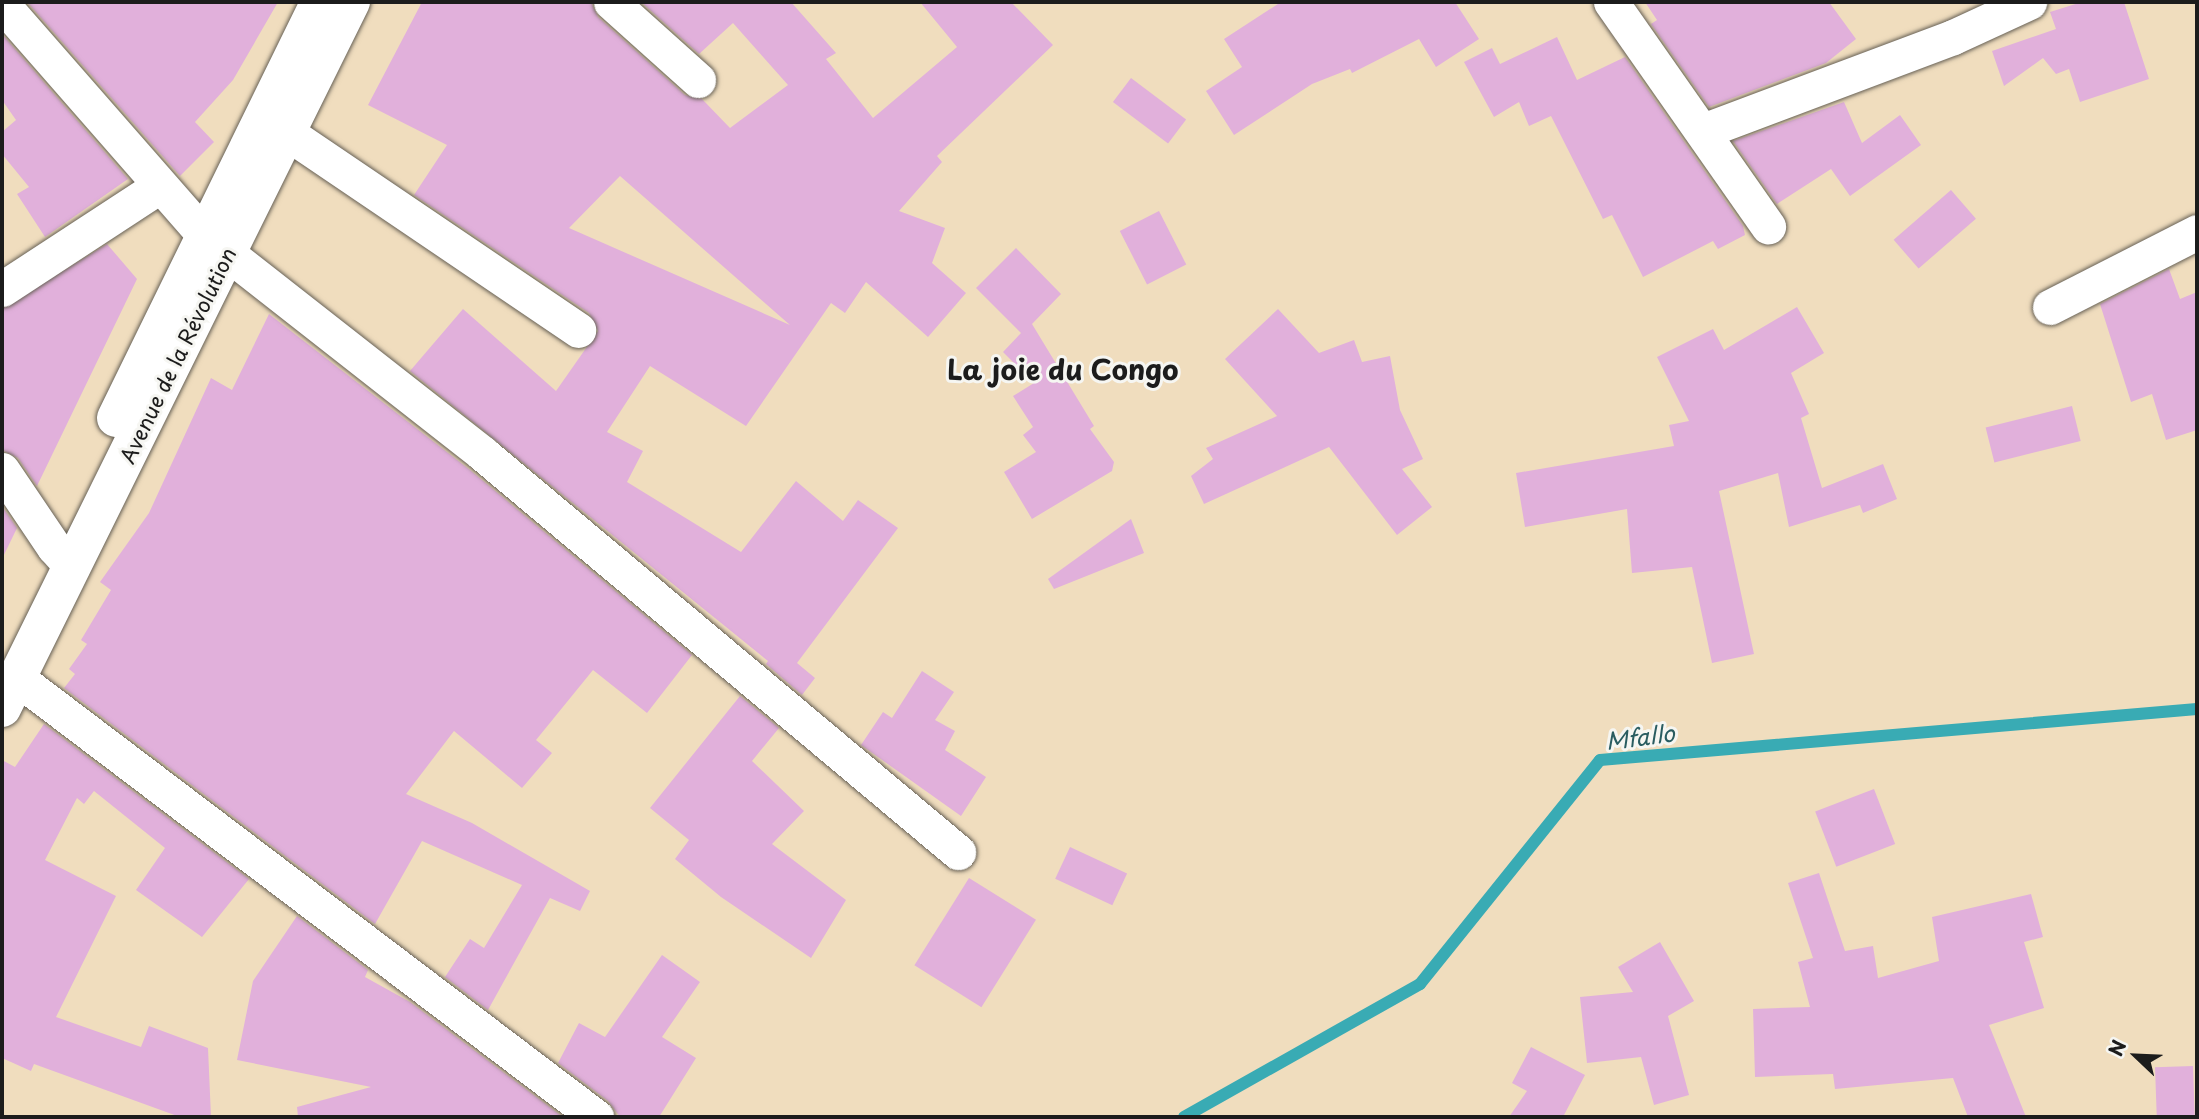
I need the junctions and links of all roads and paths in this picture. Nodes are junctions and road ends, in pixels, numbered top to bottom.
1 (320, 2) edge
2 (351, 2) edge
3 (611, 2) edge
4 (1611, 2) edge
5 (2029, 2) edge
6 (2, 4) edge
7 (698, 80) dead end
8 (1703, 131) junction
9 (286, 132) junction
10 (158, 187) junction
11 (1768, 226) dead end
12 (2197, 232) edge
13 (216, 243) junction
14 (2, 289) edge
15 (2050, 307) dead end
16 (578, 330) dead end
17 (2, 470) edge
18 (63, 557) junction
19 (7, 679) edge
20 (958, 852) dead end
21 (596, 1117) edge

1 - 13 street, Avenue de la Révolution
2 - 9 street, Avenue de la Révolution
3 - 7 street
4 - 8 street
5 - 8 street
6 - 10 street
8 - 11 street
9 - 13 street, Avenue de la Révolution
9 - 16 street
10 - 13 street
10 - 14 street
12 - 15 street
13 - 18 street, Avenue de la Révolution
13 - 20 street
17 - 18 street
18 - 19 street, Avenue de la Révolution
19 - 21 street

